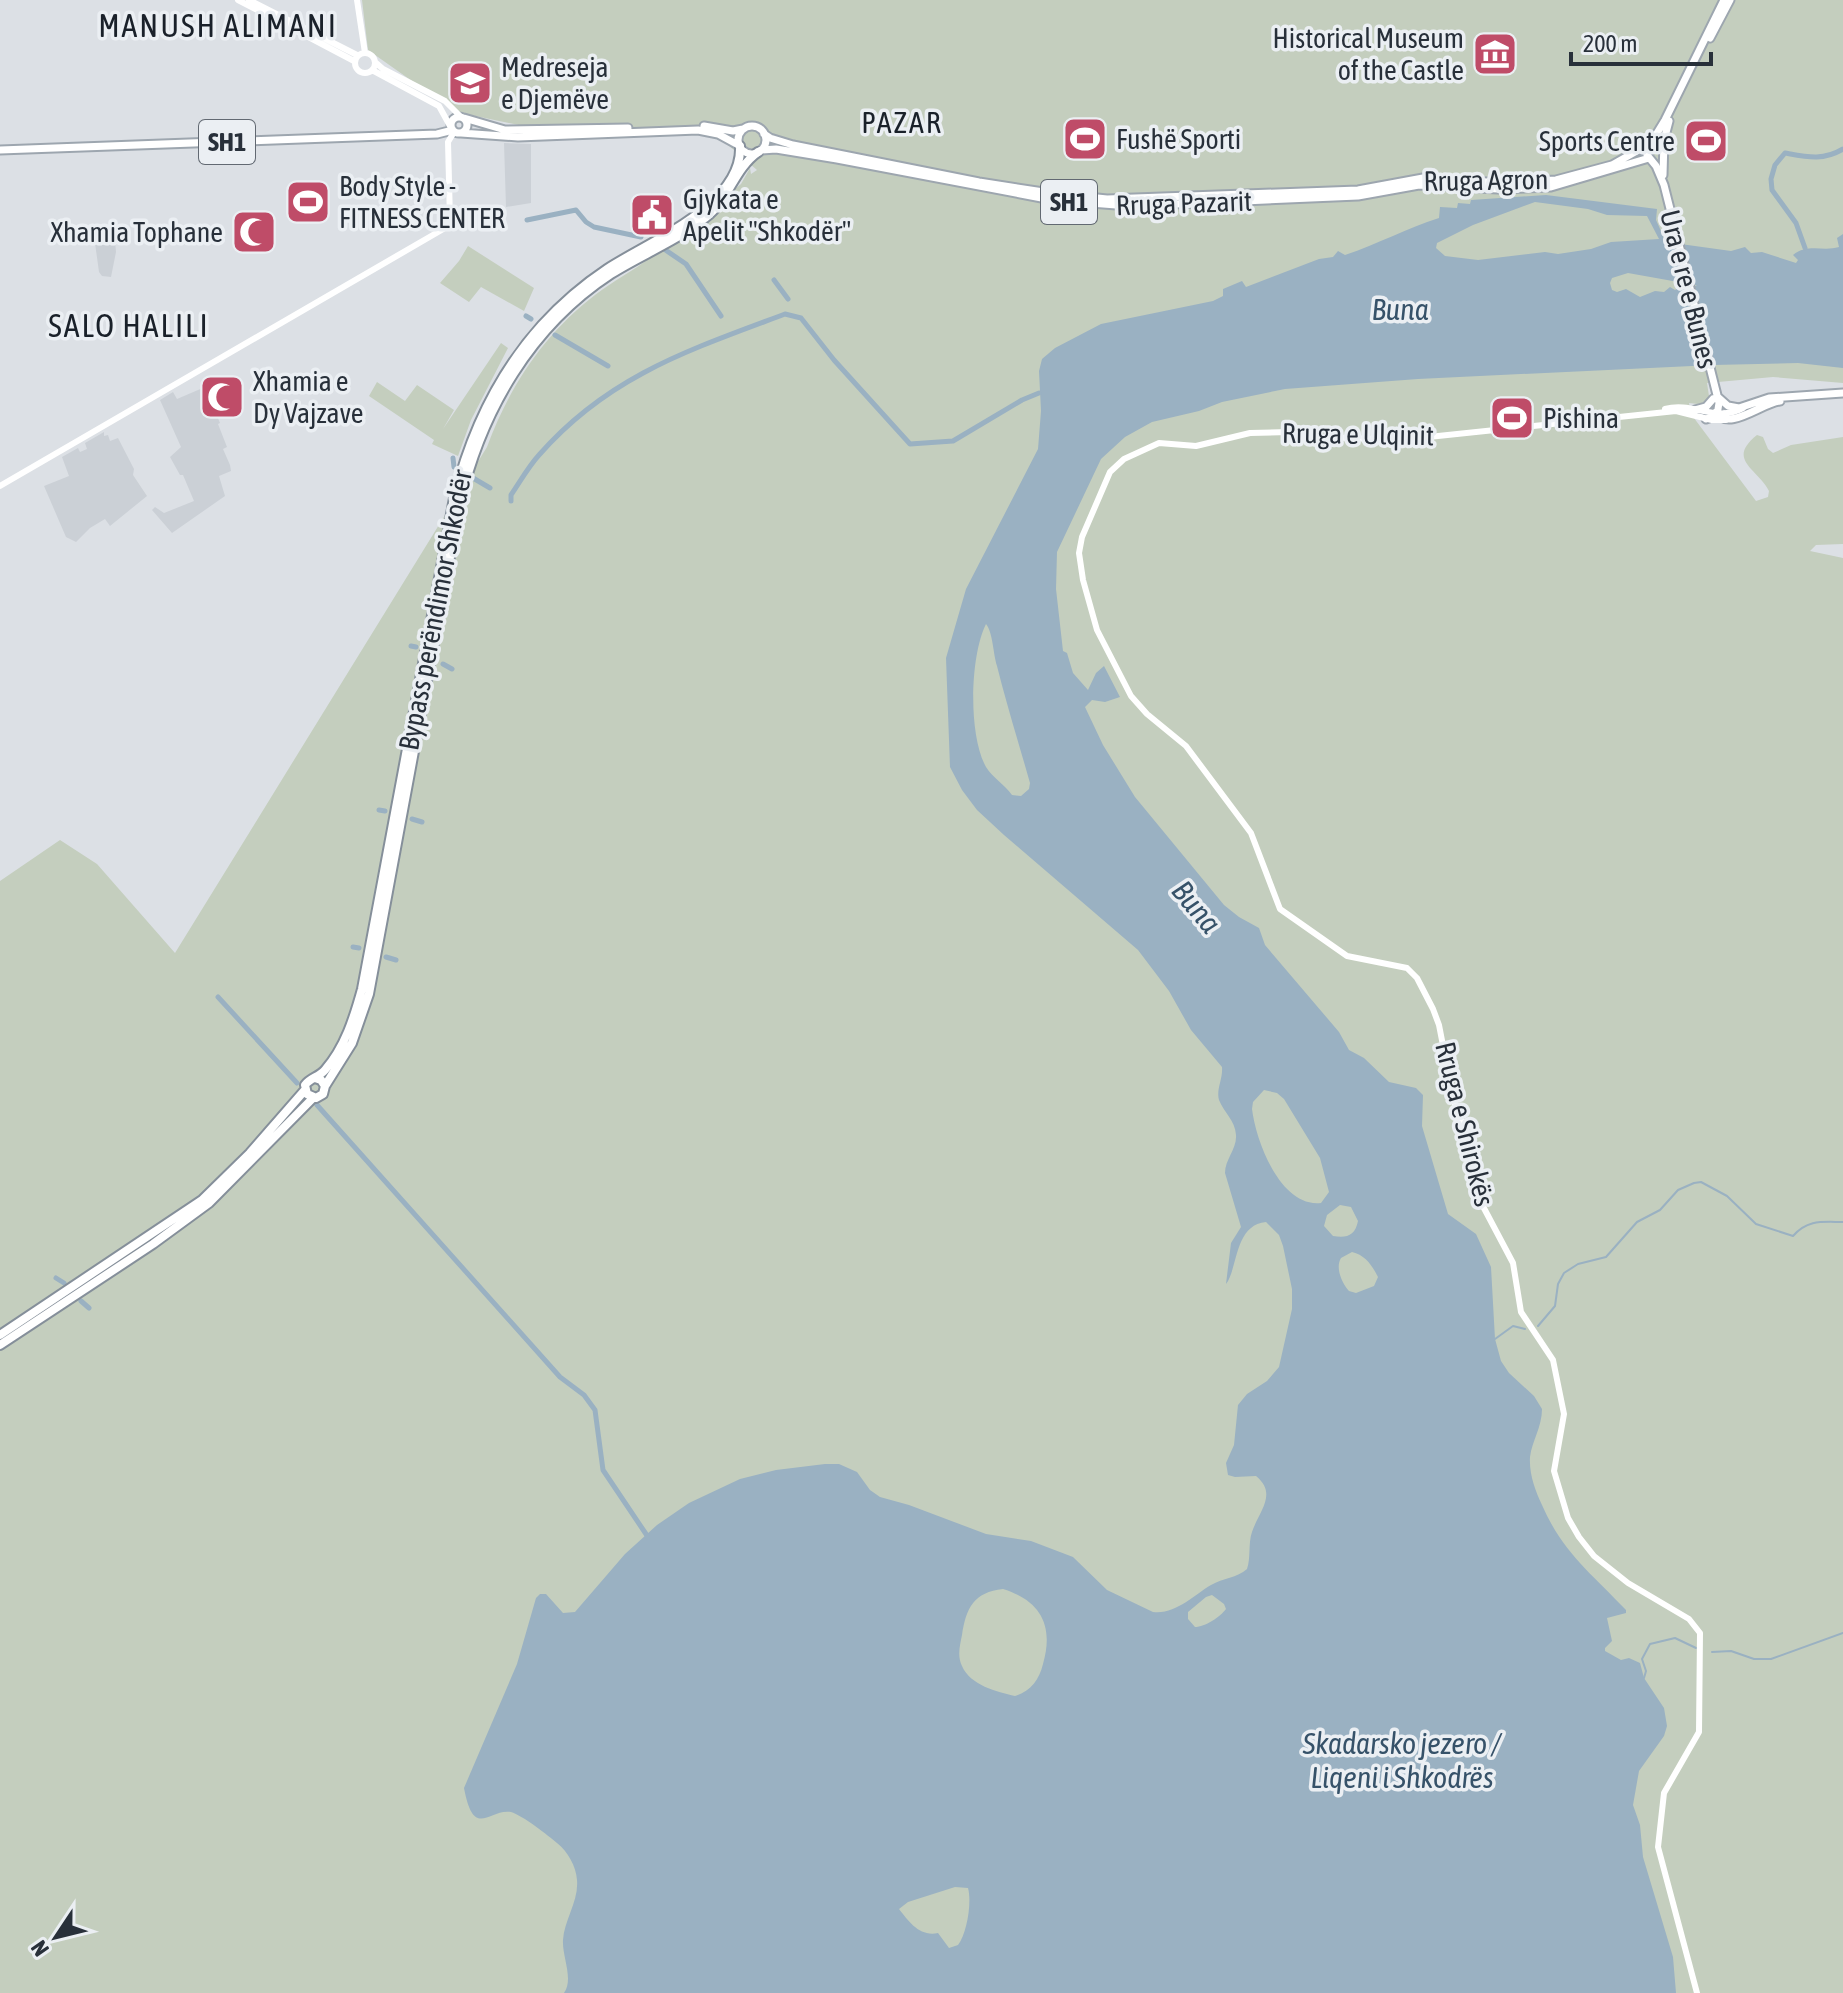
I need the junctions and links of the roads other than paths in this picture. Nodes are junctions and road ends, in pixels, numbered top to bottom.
1 (238, 0) edge
2 (249, 0) edge
3 (357, 0) edge
4 (1727, 0) edge
5 (359, 56) junction
6 (374, 66) junction
7 (463, 118) junction
8 (743, 129) junction
9 (455, 130) junction
10 (764, 134) junction
11 (1650, 144) junction
12 (740, 146) junction
13 (0, 150) edge
14 (760, 151) junction
15 (1663, 152) junction
16 (1650, 158) junction
17 (1664, 185) junction
18 (1369, 192) junction
19 (1843, 393) edge
20 (1795, 397) junction
21 (1715, 398) junction
22 (1745, 407) junction
23 (1695, 410) junction
24 (1654, 413) junction
25 (1717, 415) junction
26 (1706, 419) junction
27 (1726, 420) junction
28 (1253, 433) joint
29 (0, 486) edge
30 (315, 1078) junction
31 (325, 1086) junction
32 (305, 1090) junction
33 (313, 1098) junction
34 (0, 1335) edge
35 (0, 1345) edge
36 (1697, 1993) edge

1 - 5 main road
2 - 5 main road
3 - 5 main road
4 - 11 main road
4 - 15 main road
5 - 6 main road
5 - 6 main road
6 - 7 main road
6 - 9 main road
7 - 8 main road, SH1
7 - 9 main road
7 - 9 main road
8 - 10 main road, SH1
8 - 12 main road
9 - 12 main road, SH1
9 - 13 main road, SH1
9 - 29 main road
10 - 14 main road
10 - 18 main road, Rruga Pazarit / SH1
11 - 15 main road
11 - 16 main road
11 - 18 main road, Rruga Agron / SH1
12 - 14 main road, SH1
12 - 30 highway, Bypass perëndimor Shkodër
14 - 18 main road, Rruga Pazarit / SH1
14 - 31 highway, Bypass perëndimor Shkodër
15 - 16 main road
15 - 17 main road
16 - 17 main road
16 - 18 main road, Rruga Agron / SH1
17 - 21 main road, Ura e re e Bunes
19 - 20 main road, Rruga e Ulqinit
20 - 22 main road, Rruga e Ulqinit
20 - 27 main road, Rruga e Ulqinit
21 - 22 main road
21 - 23 main road
21 - 25 main road, Ura e re e Bunes
22 - 25 main road, Rruga e Ulqinit
23 - 24 main road, Rruga e Ulqinit
23 - 25 main road, Rruga e Ulqinit
24 - 26 main road, Rruga e Ulqinit
24 - 28 main road, Rruga e Ulqinit
25 - 26 main road
25 - 27 main road
26 - 27 main road, Rruga e Ulqinit
28 - 36 main road, Rruga e Shirokës
30 - 31 highway
30 - 32 highway, Bypass perëndimor Shkodër
31 - 33 highway, Bypass perëndimor Shkodër
32 - 33 highway
32 - 34 highway, Bypass perëndimor Shkodër
33 - 35 highway, Bypass perëndimor Shkodër

